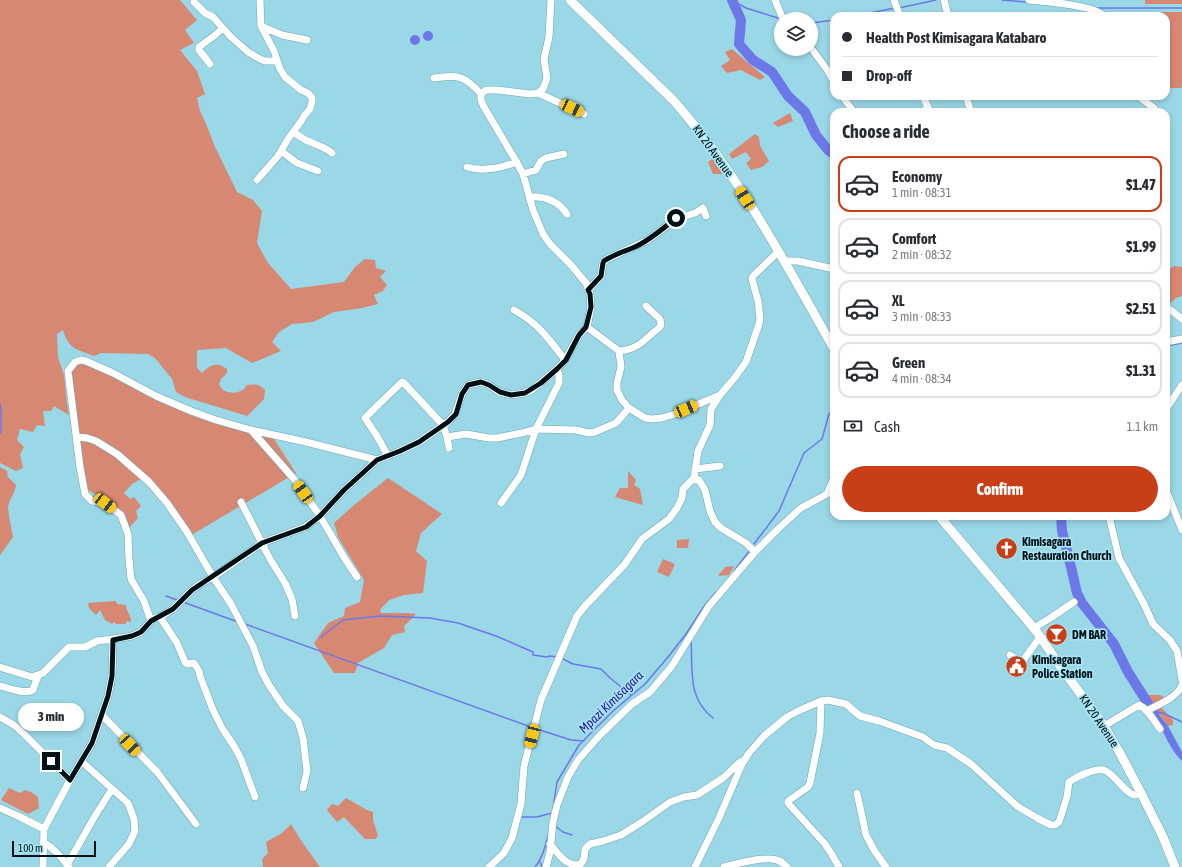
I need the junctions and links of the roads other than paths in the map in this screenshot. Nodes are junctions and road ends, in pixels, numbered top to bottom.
1 (260, 0) edge
2 (551, 0) edge
3 (570, 0) edge
4 (775, 0) edge
5 (894, 0) edge
6 (944, 0) edge
7 (1029, 0) edge
8 (194, 2) dead end
9 (780, 12) edge
10 (898, 12) edge
11 (947, 12) edge
12 (1100, 12) edge
13 (261, 26) junction
14 (223, 28) junction
15 (307, 40) dead end
16 (817, 56) edge
17 (277, 61) junction
18 (210, 64) dead end
19 (830, 75) edge
20 (434, 78) dead end
21 (538, 93) junction
22 (481, 94) junction
23 (1143, 100) edge
24 (1154, 108) dead end
25 (584, 114) dead end
26 (293, 132) junction
27 (281, 152) junction
28 (332, 153) dead end
29 (564, 154) dead end
30 (517, 162) junction
31 (467, 167) dead end
32 (318, 171) dead end
33 (523, 174) junction
34 (257, 180) dead end
35 (529, 196) junction
36 (567, 214) dead end
37 (706, 216) dead end
38 (779, 252) junction
39 (785, 261) junction
40 (830, 268) edge
41 (588, 290) junction
42 (646, 306) dead end
43 (514, 310) dead end
44 (1170, 310) edge
45 (1182, 319) edge
46 (586, 327) junction
47 (1182, 338) edge
48 (1170, 341) edge
49 (830, 342) edge
50 (619, 351) junction
51 (566, 360) junction
52 (557, 369) junction
53 (1182, 385) edge
54 (720, 395) junction
55 (1170, 403) edge
56 (629, 408) junction
57 (443, 425) junction
58 (536, 429) junction
59 (251, 430) junction
60 (76, 437) junction
61 (448, 437) junction
62 (449, 448) dead end
63 (388, 456) junction
64 (377, 460) junction
65 (720, 466) dead end
66 (696, 470) junction
67 (694, 478) junction
68 (830, 487) edge
69 (1170, 500) edge
70 (241, 502) dead end
71 (501, 503) dead end
72 (320, 516) junction
73 (942, 520) edge
74 (1110, 520) edge
75 (1182, 530) edge
76 (262, 543) junction
77 (755, 552) junction
78 (213, 577) junction
79 (357, 577) dead end
80 (1074, 602) dead end
81 (295, 616) dead end
82 (160, 617) junction
83 (151, 621) junction
84 (1034, 628) junction
85 (1040, 637) junction
86 (113, 640) junction
87 (1010, 655) dead end
88 (0, 667) edge
89 (38, 676) junction
90 (1182, 680) edge
91 (1182, 685) edge
92 (0, 686) edge
93 (821, 701) junction
94 (1147, 710) junction
95 (102, 716) junction
96 (0, 717) edge
97 (1104, 726) junction
98 (1160, 729) dead end
99 (81, 762) junction
100 (742, 764) junction
101 (70, 780) junction
102 (302, 788) dead end
103 (112, 789) junction
104 (857, 792) dead end
105 (1141, 793) junction
106 (255, 798) dead end
107 (0, 808) edge
108 (196, 824) dead end
109 (44, 829) junction
110 (43, 842) junction
111 (550, 844) junction
112 (68, 866) edge
113 (43, 867) edge
114 (110, 867) edge
115 (489, 867) edge
116 (546, 867) edge
117 (695, 867) edge
118 (724, 867) edge
119 (787, 867) edge
120 (838, 867) edge
121 (886, 867) edge
122 (1175, 867) edge

1 - 13 street
2 - 21 street
3 - 38 main road, KN 20 Avenue
4 - 9 street
5 - 10 street
6 - 11 street
7 - 12 street
8 - 14 street
13 - 15 street
13 - 17 street
14 - 17 street
14 - 18 street
16 - 19 street
17 - 26 street
20 - 22 street
21 - 22 street
21 - 25 street
22 - 30 street
23 - 24 street
26 - 27 street
26 - 28 street
27 - 32 street
27 - 34 street
29 - 33 street
30 - 31 street
30 - 33 street
33 - 35 street
35 - 36 street
35 - 41 street
37 - 41 street
38 - 39 main road, KN 20 Avenue
38 - 54 street
39 - 40 street
39 - 49 main road, KN 20 Avenue
41 - 46 street
42 - 50 street
43 - 51 street
44 - 45 street
46 - 50 street
46 - 51 street
47 - 48 street
50 - 56 street
51 - 52 street
52 - 57 street
52 - 58 street
53 - 55 street
54 - 56 street
54 - 66 street
56 - 58 street
57 - 61 street
57 - 63 street
57 - 63 street
58 - 61 street
58 - 71 street
59 - 60 street
59 - 64 street
59 - 72 street
60 - 78 street
60 - 83 street
61 - 62 street
63 - 64 street
64 - 72 street
65 - 66 street
66 - 67 street
67 - 77 street
67 - 115 street
68 - 77 street
69 - 75 street
70 - 76 street
72 - 76 street
72 - 79 street
73 - 84 main road, KN 20 Avenue
74 - 90 street
76 - 78 street
76 - 81 street
77 - 111 street
78 - 82 street
78 - 102 street
80 - 84 street
82 - 83 street
82 - 106 street
83 - 86 street
84 - 85 main road, KN 20 Avenue
85 - 87 street
85 - 97 main road, KN 20 Avenue
86 - 89 street
86 - 95 street
88 - 89 street
89 - 92 street
91 - 94 street
93 - 100 street
93 - 105 street
93 - 120 street
94 - 97 street
94 - 98 street
95 - 99 street
95 - 108 street
96 - 101 street
97 - 105 main road, KN 20 Avenue
99 - 101 street
99 - 103 street
100 - 111 street
100 - 117 street
101 - 109 street
103 - 112 street
103 - 114 street
104 - 121 street
105 - 122 main road, KN 20 Avenue
107 - 109 street
109 - 110 street
110 - 112 street
110 - 113 street
111 - 116 street
118 - 119 street

